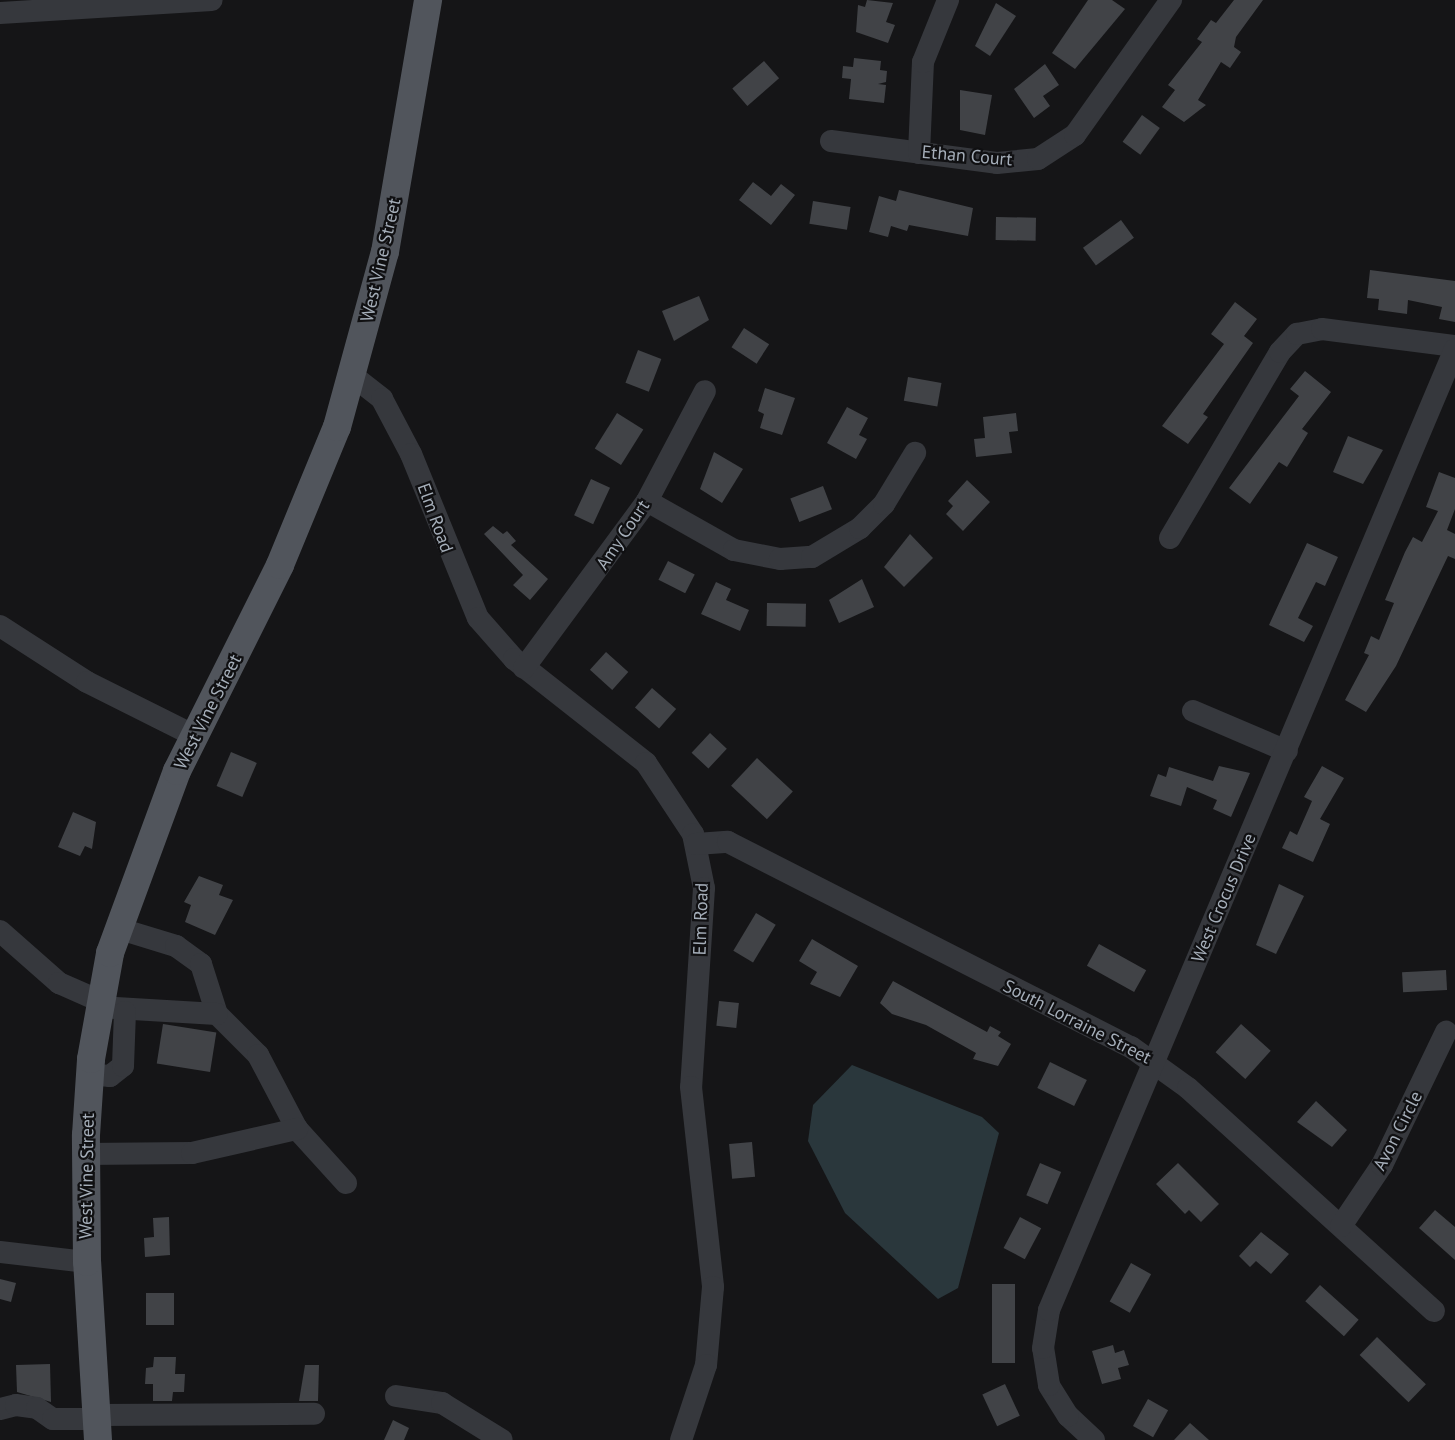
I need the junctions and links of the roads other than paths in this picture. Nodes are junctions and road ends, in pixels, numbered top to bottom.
1 (212, 0) edge
2 (428, 0) edge
3 (948, 0) edge
4 (1171, 0) edge
5 (0, 13) edge
6 (831, 141) dead end
7 (919, 153) junction
8 (1455, 348) edge
9 (353, 376) junction
10 (705, 391) dead end
11 (915, 453) dead end
12 (647, 501) junction
13 (1170, 538) dead end
14 (0, 626) edge
15 (524, 668) junction
16 (1193, 711) dead end
17 (195, 736) junction
18 (1287, 751) junction
19 (696, 844) junction
20 (117, 928) junction
21 (0, 931) edge
22 (108, 1007) junction
23 (217, 1014) junction
24 (1446, 1032) dead end
25 (1155, 1062) junction
26 (297, 1129) junction
27 (86, 1154) junction
28 (346, 1183) dead end
29 (1341, 1226) junction
30 (0, 1252) edge
31 (87, 1262) junction
32 (1434, 1311) dead end
33 (396, 1396) dead end
34 (0, 1409) edge
35 (314, 1414) dead end
36 (97, 1424) edge
37 (502, 1440) edge
38 (681, 1440) edge
39 (1094, 1440) edge

1 - 5 street
2 - 9 main road, West Vine Street
3 - 7 street
4 - 7 street, Ethan Court
6 - 7 street, Ethan Court
8 - 13 street
8 - 18 street, West Crocus Drive
9 - 15 street, Elm Road
9 - 17 main road, West Vine Street
10 - 12 street, Amy Court
11 - 12 street
12 - 15 street, Amy Court
14 - 17 street
15 - 19 street, Elm Road
16 - 18 street
17 - 20 main road, West Vine Street
18 - 25 street, West Crocus Drive
19 - 25 street, South Lorraine Street
19 - 38 street, Elm Road
20 - 22 main road, West Vine Street
20 - 23 street
21 - 22 street
22 - 23 street
22 - 27 main road, West Vine Street
23 - 26 street
24 - 29 street, Avon Circle
25 - 29 street, South Lorraine Street
25 - 39 street, West Crocus Drive
26 - 27 street
26 - 28 street
27 - 31 main road, West Vine Street
29 - 32 street, South Lorraine Street
30 - 31 street
31 - 36 main road, West Vine Street
33 - 37 street
34 - 36 street
35 - 36 street

